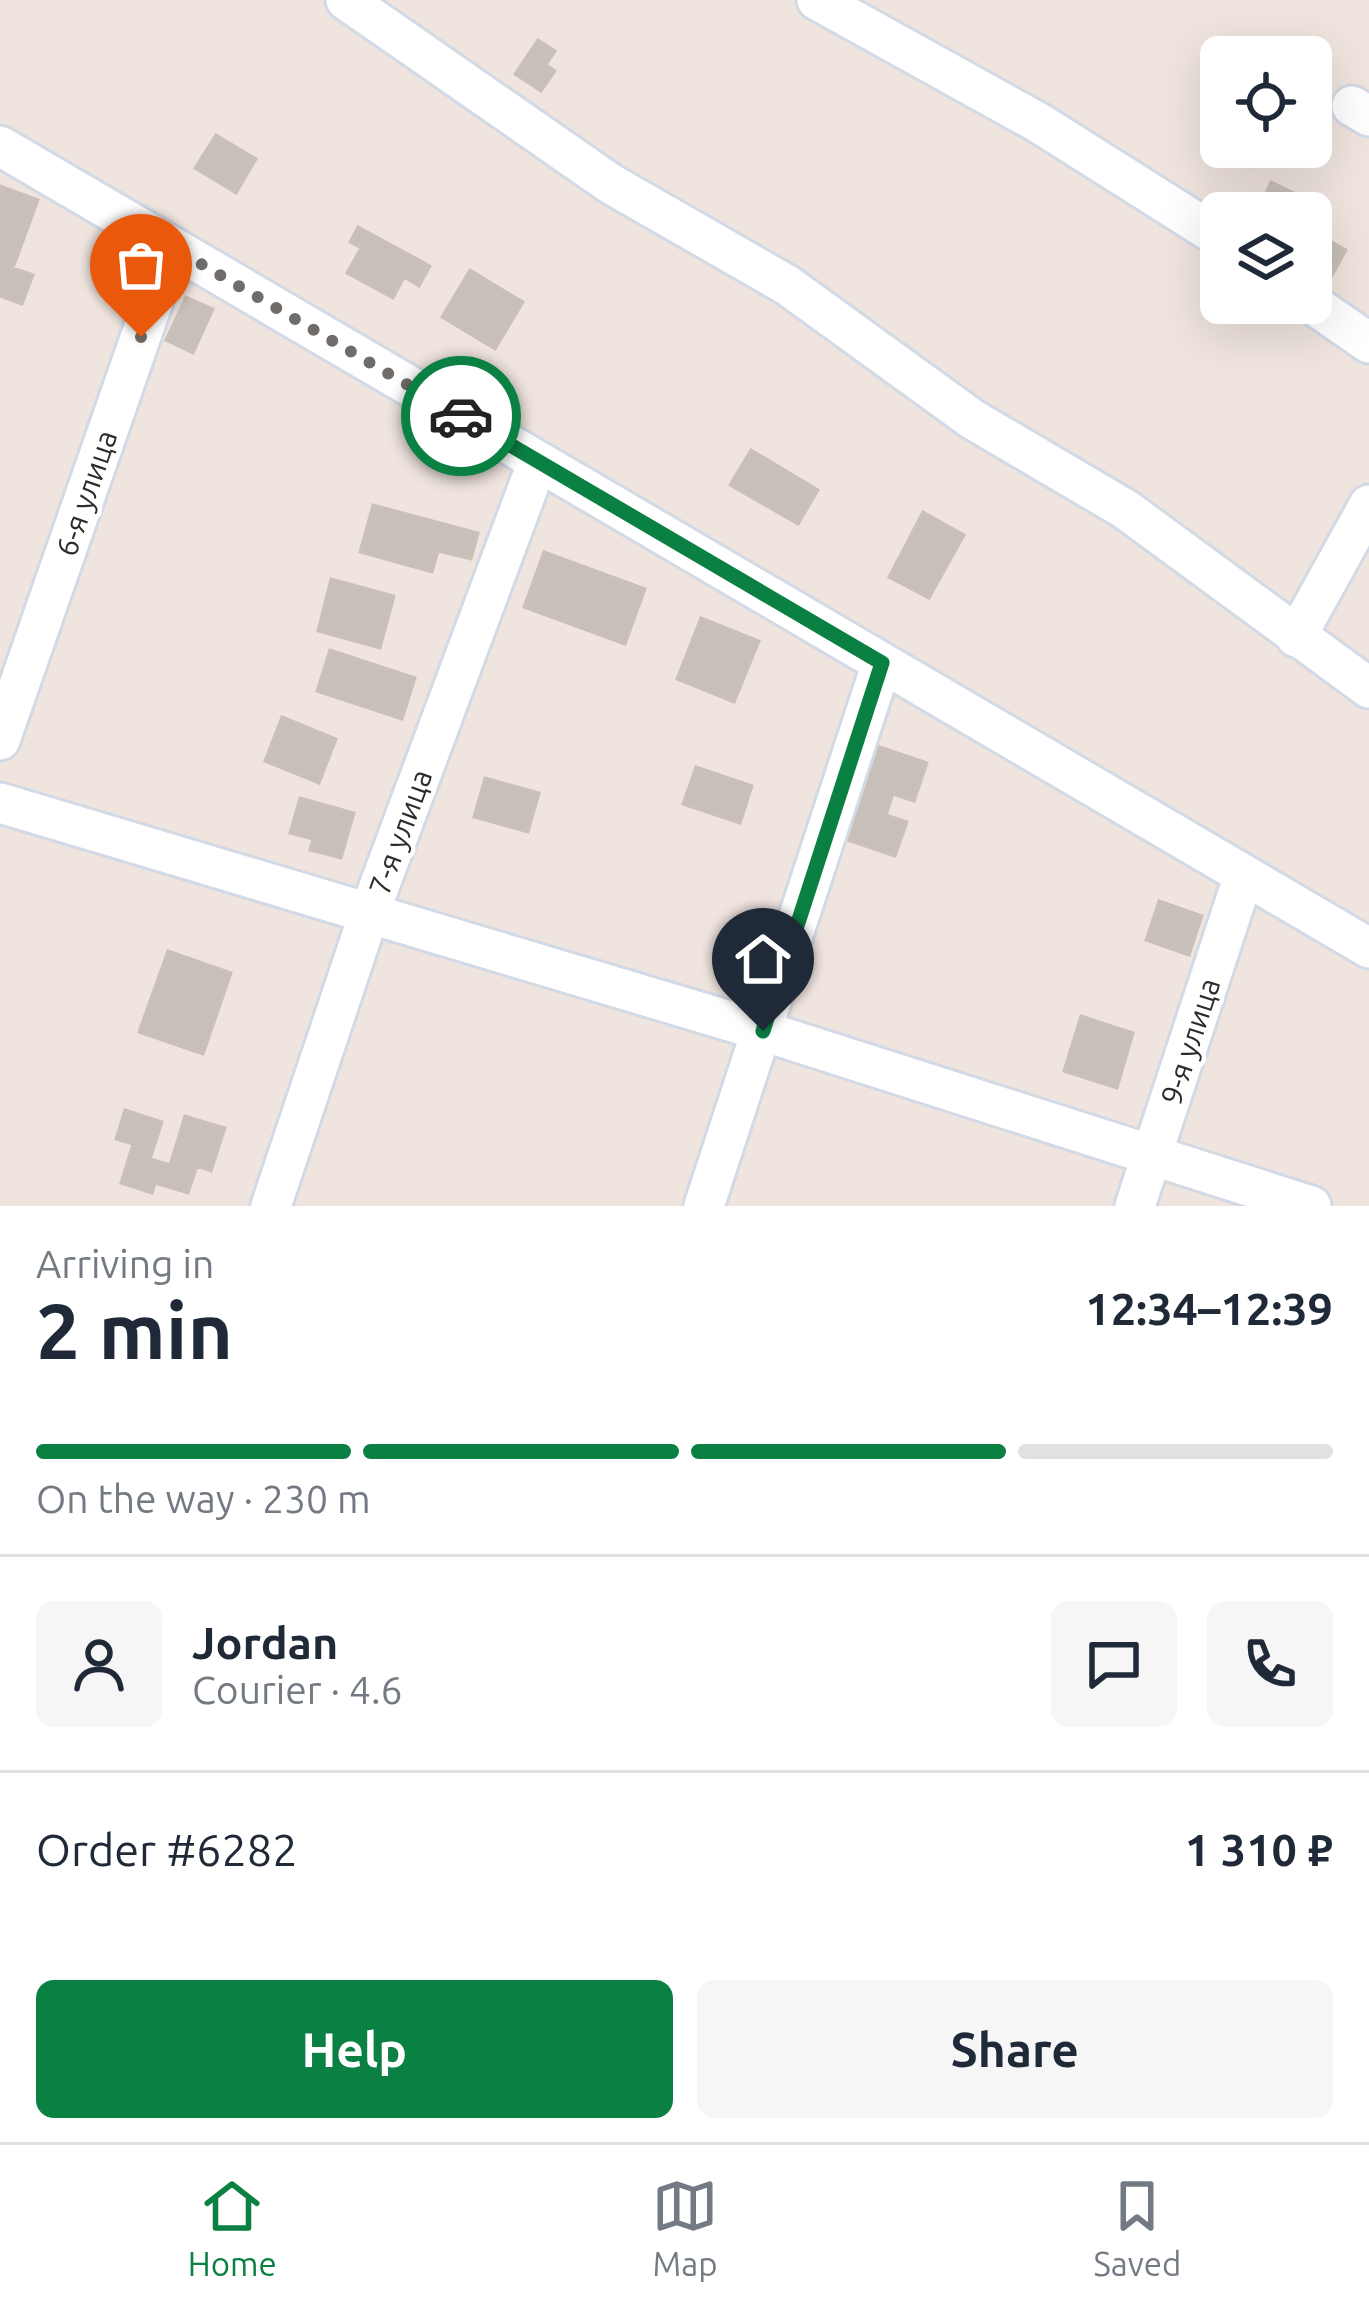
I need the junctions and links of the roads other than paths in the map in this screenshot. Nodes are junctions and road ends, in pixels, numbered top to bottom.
1 (346, 0) edge
2 (817, 0) edge
3 (0, 146) edge
4 (1200, 225) edge
5 (172, 247) junction
6 (1332, 317) edge
7 (1369, 343) edge
8 (538, 461) junction
9 (1369, 505) edge
10 (1296, 637) junction
11 (882, 663) junction
12 (1369, 688) edge
13 (0, 740) edge
14 (0, 802) edge
15 (1244, 875) junction
16 (370, 911) junction
17 (1369, 948) edge
18 (763, 1031) junction
19 (1152, 1155) junction
20 (271, 1206) edge
21 (704, 1206) edge
22 (1135, 1206) edge
23 (1311, 1206) edge

1 - 10 street
2 - 4 street
3 - 5 street
5 - 8 street
5 - 13 street, 6-я улица
6 - 7 street
8 - 11 street
8 - 16 street, 7-я улица
9 - 10 street
10 - 12 street
11 - 15 street
11 - 18 street
14 - 16 street
15 - 17 street
15 - 19 street, 9-я улица
16 - 18 street
16 - 20 street, 7-я улица
18 - 19 street
18 - 21 street
19 - 22 street, 9-я улица
19 - 23 street

